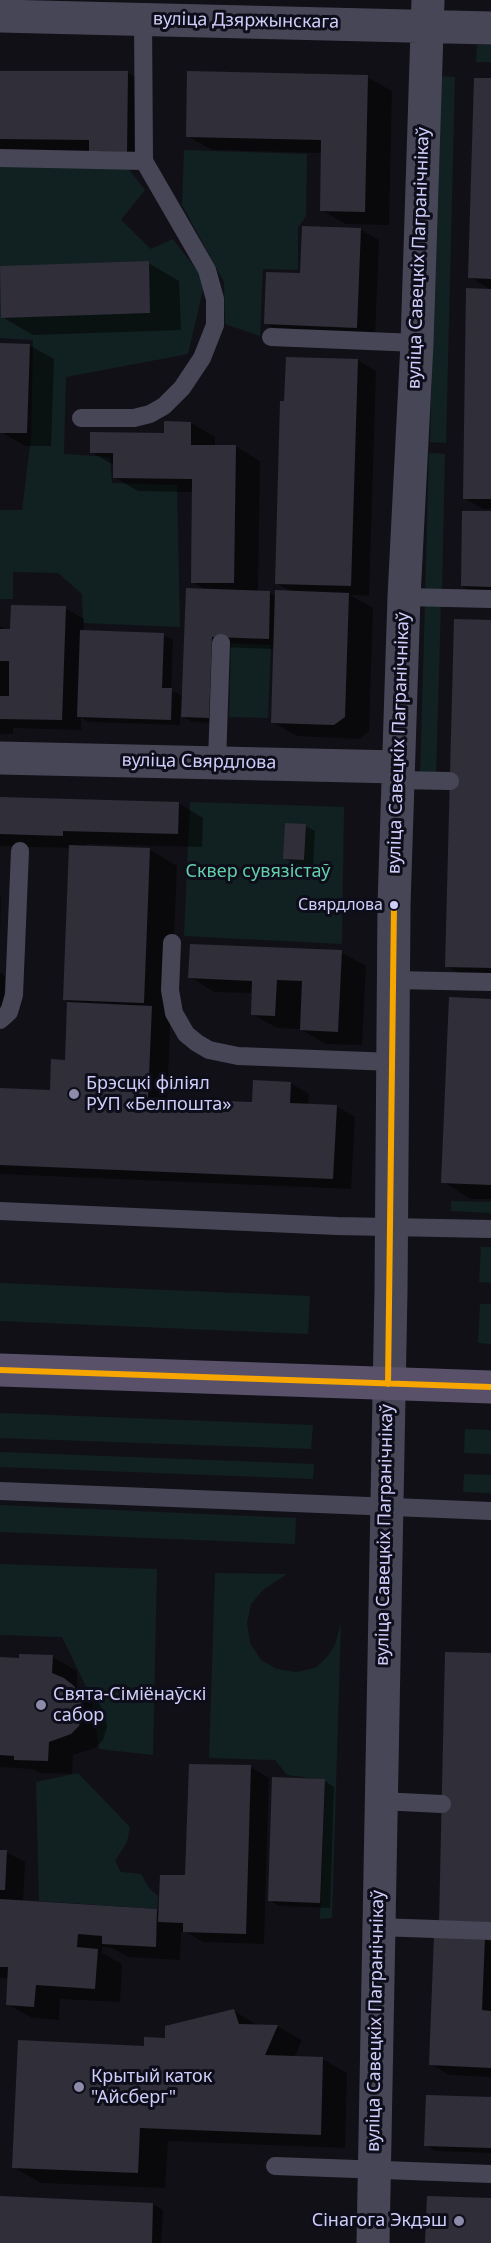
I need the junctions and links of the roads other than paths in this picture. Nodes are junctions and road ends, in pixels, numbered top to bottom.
1 (62, 9) edge
2 (427, 13) edge
3 (0, 16) edge
4 (143, 19) junction
5 (491, 28) edge
6 (0, 158) edge
7 (144, 161) junction
8 (272, 337) dead end
9 (417, 343) junction
10 (81, 418) dead end
11 (404, 597) junction
12 (491, 599) edge
13 (221, 644) dead end
14 (0, 758) edge
15 (217, 762) junction
16 (398, 773) junction
17 (450, 781) dead end
18 (20, 851) dead end
19 (172, 943) dead end
20 (394, 980) junction
21 (491, 982) edge
22 (0, 1020) edge
23 (393, 1062) junction
24 (0, 1211) edge
25 (392, 1227) junction
26 (491, 1229) edge
27 (0, 1370) edge
28 (388, 1384) junction
29 (491, 1386) edge
30 (0, 1491) edge
31 (386, 1507) junction
32 (491, 1511) edge
33 (380, 1801) junction
34 (442, 1804) dead end
35 (378, 1927) junction
36 (491, 1931) edge
37 (275, 2166) dead end
38 (374, 2170) junction
39 (491, 2174) edge
40 (373, 2243) edge

1 - 3 street, вуліца Дзяржынскага
1 - 4 street, вуліца Дзяржынскага
2 - 4 street, вуліца Дзяржынскага
2 - 5 street, вуліца Дзяржынскага
2 - 9 street, вуліца Савецкіх Пагранічнікаў
4 - 7 lane
6 - 7 lane
7 - 10 lane
8 - 9 lane
9 - 11 street, вуліца Савецкіх Пагранічнікаў
11 - 12 lane
11 - 16 street, вуліца Савецкіх Пагранічнікаў
13 - 15 lane
14 - 15 street, вуліца Свярдлова
15 - 16 street, вуліца Свярдлова
16 - 17 lane
16 - 20 street, вуліца Савецкіх Пагранічнікаў
18 - 22 lane
19 - 23 lane
20 - 21 lane
20 - 23 street, вуліца Савецкіх Пагранічнікаў
23 - 25 street, вуліца Савецкіх Пагранічнікаў
24 - 25 lane
25 - 26 lane
25 - 28 street, вуліца Савецкіх Пагранічнікаў
27 - 28 main road
28 - 29 main road
28 - 31 street, вуліца Савецкіх Пагранічнікаў
30 - 31 lane
31 - 32 lane
31 - 33 street, вуліца Савецкіх Пагранічнікаў
33 - 34 lane
33 - 35 street, вуліца Савецкіх Пагранічнікаў
35 - 36 lane
35 - 38 street, вуліца Савецкіх Пагранічнікаў
37 - 38 lane
38 - 39 lane
38 - 40 street, вуліца Савецкіх Пагранічнікаў

